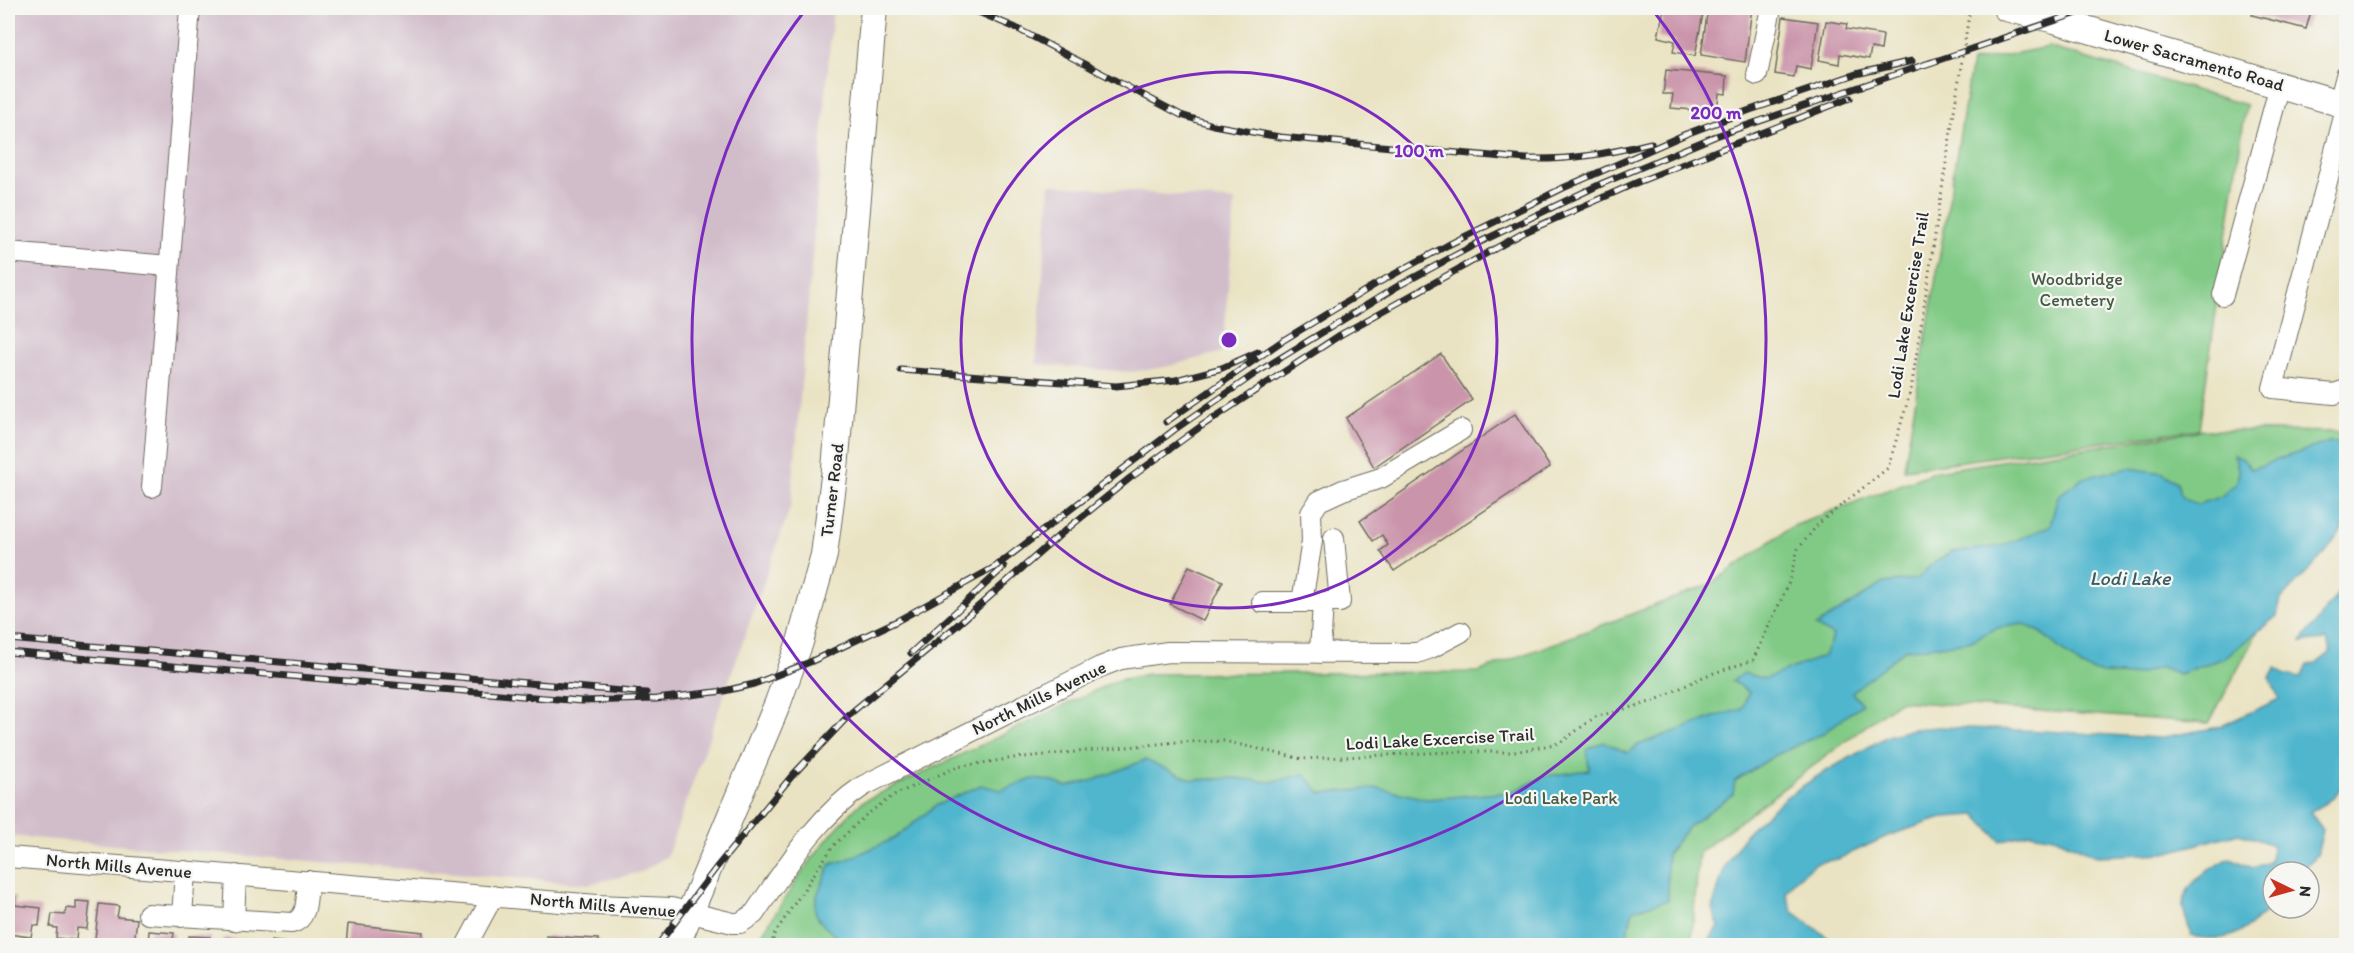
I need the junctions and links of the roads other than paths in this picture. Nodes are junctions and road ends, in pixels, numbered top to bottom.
1 (190, 8) edge
2 (874, 8) edge
3 (1771, 8) edge
4 (2006, 8) edge
5 (1757, 75) dead end
6 (2346, 76) edge
7 (2280, 86) junction
8 (2344, 106) edge
9 (8, 252) edge
10 (169, 266) junction
11 (2223, 295) dead end
12 (2346, 390) edge
13 (1461, 430) dead end
14 (152, 487) dead end
15 (1334, 538) dead end
16 (1262, 602) dead end
17 (1302, 602) junction
18 (1323, 602) junction
19 (1461, 632) dead end
20 (1320, 653) junction
21 (8, 857) edge
22 (185, 871) junction
23 (236, 875) junction
24 (308, 881) junction
25 (492, 896) junction
26 (690, 912) junction
27 (148, 914) dead end
28 (182, 916) junction
29 (234, 921) junction
30 (466, 945) edge
31 (676, 945) edge

1 - 10 street
2 - 26 main road, Turner Road
3 - 5 street
4 - 7 main road, Lower Sacramento Road
6 - 8 street
7 - 8 main road, Lower Sacramento Road
7 - 11 street
8 - 12 street
9 - 10 street
10 - 14 street
13 - 17 street
15 - 18 street
16 - 17 street
17 - 18 street
18 - 20 street
19 - 20 street, North Mills Avenue
20 - 26 street, North Mills Avenue
21 - 22 street, North Mills Avenue
22 - 23 street, North Mills Avenue
22 - 28 street
23 - 24 street, North Mills Avenue
23 - 29 street
24 - 25 street, North Mills Avenue
24 - 29 street
25 - 26 street, North Mills Avenue
25 - 30 street
26 - 31 main road, Turner Road
27 - 28 street
28 - 29 street

